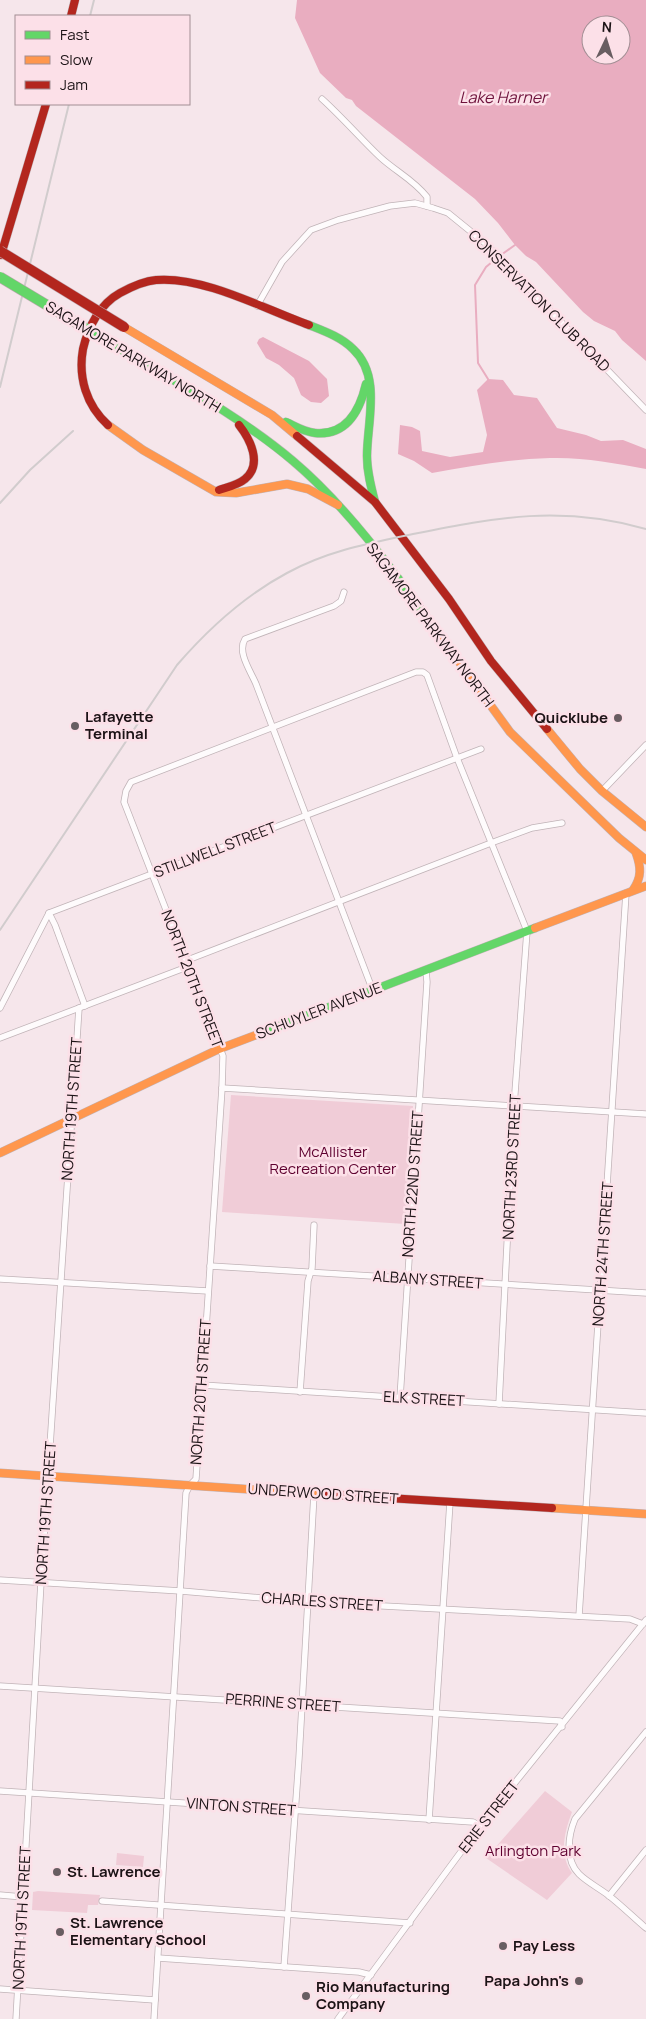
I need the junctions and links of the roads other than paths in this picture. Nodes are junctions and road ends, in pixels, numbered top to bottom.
1 (75, 0) edge
2 (71, 15) edge
3 (322, 99) dead end
4 (46, 105) edge
5 (427, 206) junction
6 (0, 251) edge
7 (0, 256) edge
8 (0, 276) edge
9 (257, 306) junction
10 (368, 375) junction
11 (646, 410) edge
12 (272, 415) junction
13 (234, 418) junction
14 (216, 492) junction
15 (375, 502) junction
16 (338, 505) junction
17 (344, 592) dead end
18 (272, 728) junction
19 (646, 745) edge
20 (481, 749) dead end
21 (457, 758) junction
22 (602, 791) junction
23 (306, 816) junction
24 (562, 823) dead end
25 (646, 827) edge
26 (491, 843) junction
27 (635, 852) junction
28 (646, 860) edge
29 (152, 874) junction
30 (646, 886) edge
31 (629, 891) junction
32 (338, 901) junction
33 (49, 913) junction
34 (527, 931) junction
35 (186, 964) junction
36 (426, 971) junction
37 (373, 990) junction
38 (82, 1007) junction
39 (0, 1008) edge
40 (0, 1038) edge
41 (219, 1049) junction
42 (222, 1088) junction
43 (418, 1100) junction
44 (514, 1106) junction
45 (612, 1112) junction
46 (646, 1114) edge
47 (72, 1119) junction
48 (0, 1153) edge
49 (314, 1225) dead end
50 (210, 1266) junction
51 (309, 1273) junction
52 (407, 1278) junction
53 (0, 1279) edge
54 (60, 1282) junction
55 (507, 1285) junction
56 (601, 1290) junction
57 (208, 1291) junction
58 (646, 1293) edge
59 (202, 1385) junction
60 (300, 1392) junction
61 (400, 1398) junction
62 (499, 1404) junction
63 (593, 1409) junction
64 (646, 1413) edge
65 (0, 1473) edge
66 (49, 1476) junction
67 (190, 1485) junction
68 (314, 1494) junction
69 (450, 1502) junction
70 (586, 1511) junction
71 (646, 1514) edge
72 (0, 1580) edge
73 (41, 1582) junction
74 (181, 1591) junction
75 (309, 1602) junction
76 (442, 1609) junction
77 (579, 1616) junction
78 (644, 1622) edge
79 (0, 1686) edge
80 (35, 1688) junction
81 (174, 1696) junction
82 (302, 1704) junction
83 (436, 1713) junction
84 (562, 1727) junction
85 (646, 1732) edge
86 (0, 1791) edge
87 (29, 1793) junction
88 (168, 1802) junction
89 (296, 1810) junction
90 (429, 1820) junction
91 (480, 1826) junction
92 (646, 1850) edge
93 (0, 1895) edge
94 (23, 1896) junction
95 (608, 1896) junction
96 (102, 1901) dead end
97 (162, 1905) junction
98 (287, 1915) junction
99 (410, 1923) junction
100 (646, 1928) edge
101 (158, 1958) junction
102 (284, 1967) junction
103 (371, 1975) junction
104 (0, 1989) edge
105 (19, 1990) junction
106 (155, 2000) junction
107 (16, 2019) edge
108 (154, 2019) edge
109 (338, 2019) edge

1 - 2 main road
3 - 5 street
4 - 7 main road
5 - 9 street, CONSERVATION CLUB ROAD
5 - 11 street, CONSERVATION CLUB ROAD
6 - 12 main road, SAGAMORE PARKWAY NORTH, bridge
8 - 13 main road, SAGAMORE PARKWAY NORTH, bridge
9 - 10 main road
9 - 14 main road
10 - 12 main road
10 - 15 main road
12 - 15 main road, SAGAMORE PARKWAY NORTH
13 - 14 main road
13 - 16 main road, SAGAMORE PARKWAY NORTH
14 - 16 main road
15 - 22 main road, SAGAMORE PARKWAY NORTH
16 - 27 main road, SAGAMORE PARKWAY NORTH
17 - 18 street
18 - 21 street
18 - 23 street
18 - 29 street, NORTH 20TH STREET
19 - 22 street
20 - 21 street, STILLWELL STREET
21 - 23 street, STILLWELL STREET
21 - 26 street
22 - 25 main road, SAGAMORE PARKWAY NORTH
23 - 29 street, STILLWELL STREET
23 - 32 street
24 - 26 street
26 - 32 street
26 - 34 street
27 - 28 main road, SAGAMORE PARKWAY NORTH
27 - 31 main road
29 - 33 street, STILLWELL STREET
29 - 35 street, NORTH 20TH STREET
30 - 31 main road, SCHUYLER AVENUE
31 - 34 main road, SCHUYLER AVENUE
31 - 45 street, NORTH 24TH STREET
32 - 35 street
32 - 37 street
33 - 38 street, NORTH 19TH STREET
33 - 39 street
34 - 36 main road, SCHUYLER AVENUE
34 - 44 street, NORTH 23RD STREET
35 - 38 street
35 - 41 street, NORTH 20TH STREET
36 - 37 main road, SCHUYLER AVENUE
36 - 43 street, NORTH 22ND STREET
37 - 41 main road, SCHUYLER AVENUE
38 - 40 street
38 - 47 street, NORTH 19TH STREET
41 - 42 street, NORTH 20TH STREET
41 - 47 main road, SCHUYLER AVENUE
42 - 43 street
42 - 50 street, NORTH 20TH STREET
43 - 44 street
43 - 52 street, NORTH 22ND STREET
44 - 45 street
44 - 55 street, NORTH 23RD STREET
45 - 46 street
45 - 56 street, NORTH 24TH STREET
47 - 48 main road, SCHUYLER AVENUE
47 - 54 street, NORTH 19TH STREET
49 - 51 street
50 - 51 street, ALBANY STREET
50 - 57 street, NORTH 20TH STREET
51 - 52 street, ALBANY STREET
51 - 60 street
52 - 55 street, ALBANY STREET
52 - 61 street, NORTH 22ND STREET
53 - 54 street
54 - 57 street
54 - 66 street, NORTH 19TH STREET
55 - 56 street, ALBANY STREET
55 - 62 street, NORTH 23RD STREET
56 - 58 street, ALBANY STREET
56 - 63 street, NORTH 24TH STREET
57 - 59 street, NORTH 20TH STREET
59 - 60 street, ELK STREET
59 - 67 street, NORTH 20TH STREET
60 - 61 street, ELK STREET
61 - 62 street, ELK STREET
62 - 63 street, ELK STREET
63 - 64 street, ELK STREET
63 - 70 street, NORTH 24TH STREET
65 - 66 main road, UNDERWOOD STREET
66 - 67 main road, UNDERWOOD STREET
66 - 73 street, NORTH 19TH STREET
67 - 68 main road, UNDERWOOD STREET
67 - 74 street, NORTH 20TH STREET
68 - 69 main road, UNDERWOOD STREET
68 - 75 street
69 - 70 main road, UNDERWOOD STREET
69 - 76 street
70 - 71 main road, UNDERWOOD STREET
70 - 77 street, NORTH 24TH STREET
72 - 73 street, CHARLES STREET
73 - 74 street, CHARLES STREET
73 - 80 street, NORTH 19TH STREET
74 - 75 street, CHARLES STREET
74 - 81 street, NORTH 20TH STREET
75 - 76 street, CHARLES STREET
75 - 82 street
76 - 77 street, CHARLES STREET
76 - 83 street
77 - 78 street, CHARLES STREET
78 - 84 street, ERIE STREET
79 - 80 street, PERRINE STREET
80 - 81 street, PERRINE STREET
80 - 87 street, NORTH 19TH STREET
81 - 82 street, PERRINE STREET
81 - 88 street, NORTH 20TH STREET
82 - 83 street, PERRINE STREET
82 - 89 street
83 - 84 street, PERRINE STREET
83 - 90 street
84 - 91 street, ERIE STREET
85 - 95 street
86 - 87 street, VINTON STREET
87 - 88 street, VINTON STREET
87 - 94 street, NORTH 19TH STREET
88 - 89 street, VINTON STREET
88 - 97 street, NORTH 20TH STREET
89 - 90 street, VINTON STREET
89 - 98 street
90 - 91 street, VINTON STREET
91 - 99 street, ERIE STREET
92 - 95 street
93 - 94 street
94 - 105 street, NORTH 19TH STREET
95 - 100 street
96 - 97 street
97 - 98 street
97 - 101 street, NORTH 20TH STREET
98 - 99 street
98 - 102 street
99 - 103 street, ERIE STREET
101 - 102 street
101 - 106 street, NORTH 20TH STREET
102 - 103 street
103 - 109 street, ERIE STREET
104 - 105 street
105 - 106 street
105 - 107 street, NORTH 19TH STREET
106 - 108 street, NORTH 20TH STREET

